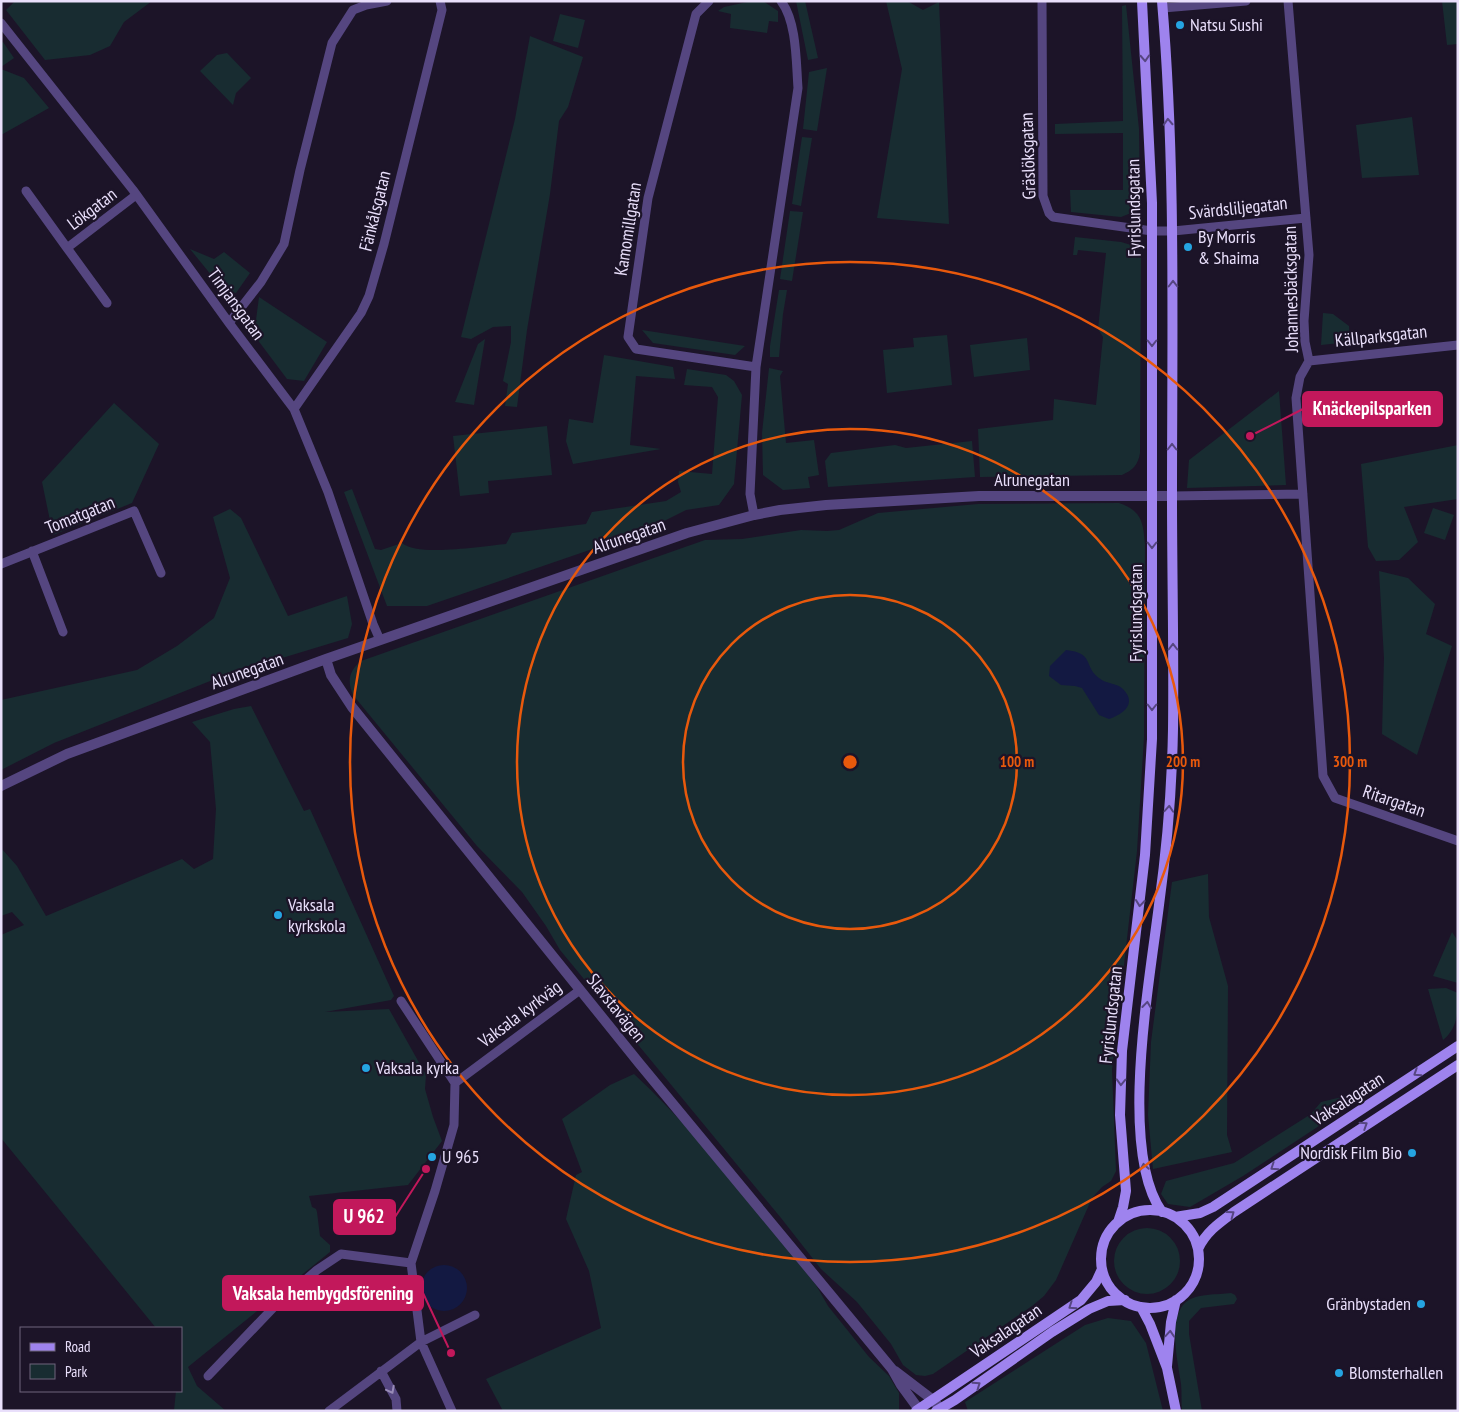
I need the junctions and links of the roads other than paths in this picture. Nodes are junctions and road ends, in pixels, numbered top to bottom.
1 (387, 1) edge
2 (440, 1) edge
3 (709, 1) edge
4 (781, 1) edge
5 (1042, 1) edge
6 (1142, 1) edge
7 (1246, 1) edge
8 (1288, 1) edge
9 (1162, 5) edge
10 (1, 23) edge
11 (26, 192) dead end
12 (136, 195) junction
13 (1306, 218) junction
14 (1152, 231) junction
15 (1173, 231) junction
16 (67, 248) junction
17 (107, 303) dead end
18 (229, 323) junction
19 (1458, 345) edge
20 (1309, 361) junction
21 (756, 367) junction
22 (294, 409) junction
23 (1303, 494) junction
24 (1152, 496) junction
25 (1172, 496) junction
26 (754, 515) junction
27 (32, 552) junction
28 (1, 564) edge
29 (160, 573) dead end
30 (63, 632) dead end
31 (380, 640) junction
32 (326, 659) junction
33 (1327, 784) joint
34 (1, 786) edge
35 (1458, 841) edge
36 (580, 990) junction
37 (401, 1001) dead end
38 (1458, 1046) edge
39 (1458, 1065) edge
40 (455, 1082) junction
41 (1162, 1212) junction
42 (1175, 1217) junction
43 (1118, 1222) junction
44 (1198, 1249) junction
45 (411, 1263) junction
46 (1102, 1269) junction
47 (1125, 1300) junction
48 (1176, 1300) junction
49 (1141, 1307) junction
50 (475, 1316) dead end
51 (421, 1342) junction
52 (1167, 1368) junction
53 (892, 1369) junction
54 (381, 1371) junction
55 (208, 1376) dead end
56 (933, 1400) junction
57 (918, 1410) edge
58 (939, 1410) edge
59 (329, 1411) edge
60 (397, 1411) edge
61 (452, 1411) edge
62 (1176, 1411) edge

1 - 18 street
2 - 22 street, Fänkålsgatan
3 - 21 street, Kamomillgatan
4 - 21 street
5 - 14 street, Gräslöksgatan
6 -> 14 main road, Fyrislundsgatan
7 - 9 street
8 - 13 street, Johannesbäcksgatan
15 -> 9 main road, Fyrislundsgatan
10 - 12 street, Timjansgatan
11 - 16 street, Lökgatan
12 - 16 street, Lökgatan
12 - 18 street, Timjansgatan
13 - 15 street, Svärdsliljegatan
13 - 20 street, Johannesbäcksgatan
14 - 15 street, Gräslöksgatan
14 -> 24 main road, Fyrislundsgatan
25 -> 15 main road, Fyrislundsgatan
16 - 17 street, Lökgatan
18 - 22 street, Timjansgatan
19 - 20 street, Källparksgatan
20 - 23 street, Johannesbäcksgatan
21 - 26 street
22 - 31 street, Timjansgatan
23 - 25 street, Alrunegatan
23 - 33 street, Johannesbäcksgatan
24 - 25 street, Alrunegatan
24 - 26 street, Alrunegatan
24 -> 43 main road, Fyrislundsgatan
41 -> 25 main road, Fyrislundsgatan
26 - 31 street, Alrunegatan
27 - 28 street, Tomatgatan
27 - 29 street, Tomatgatan
27 - 30 street, Tomatgatan
31 - 32 street, Alrunegatan
32 - 34 street, Alrunegatan
32 - 36 street, Slavstavägen
33 - 35 street, Ritargatan
36 - 40 street, Vaksala kyrkväg
36 - 53 street, Slavstavägen
37 - 40 street
38 -> 42 main road, Vaksalagatan
44 -> 39 main road, Vaksalagatan
40 - 45 street
41 - 42 main road
41 - 43 main road
42 - 44 main road
43 - 46 main road
44 - 48 main road
45 - 51 street
45 - 55 street
46 - 47 main road
46 -> 56 main road, Vaksalagatan
47 - 49 main road
58 -> 47 main road, Vaksalagatan
48 - 49 main road
52 -> 48 main road
49 - 52 main road
50 - 51 street
51 - 54 street
51 - 61 street
52 - 62 main road
53 - 56 street, Slavstavägen
53 - 57 street, Slavstavägen
54 - 59 street
54 -> 60 street
56 - 57 main road, Vaksalagatan
56 - 58 street, Slavstavägen

